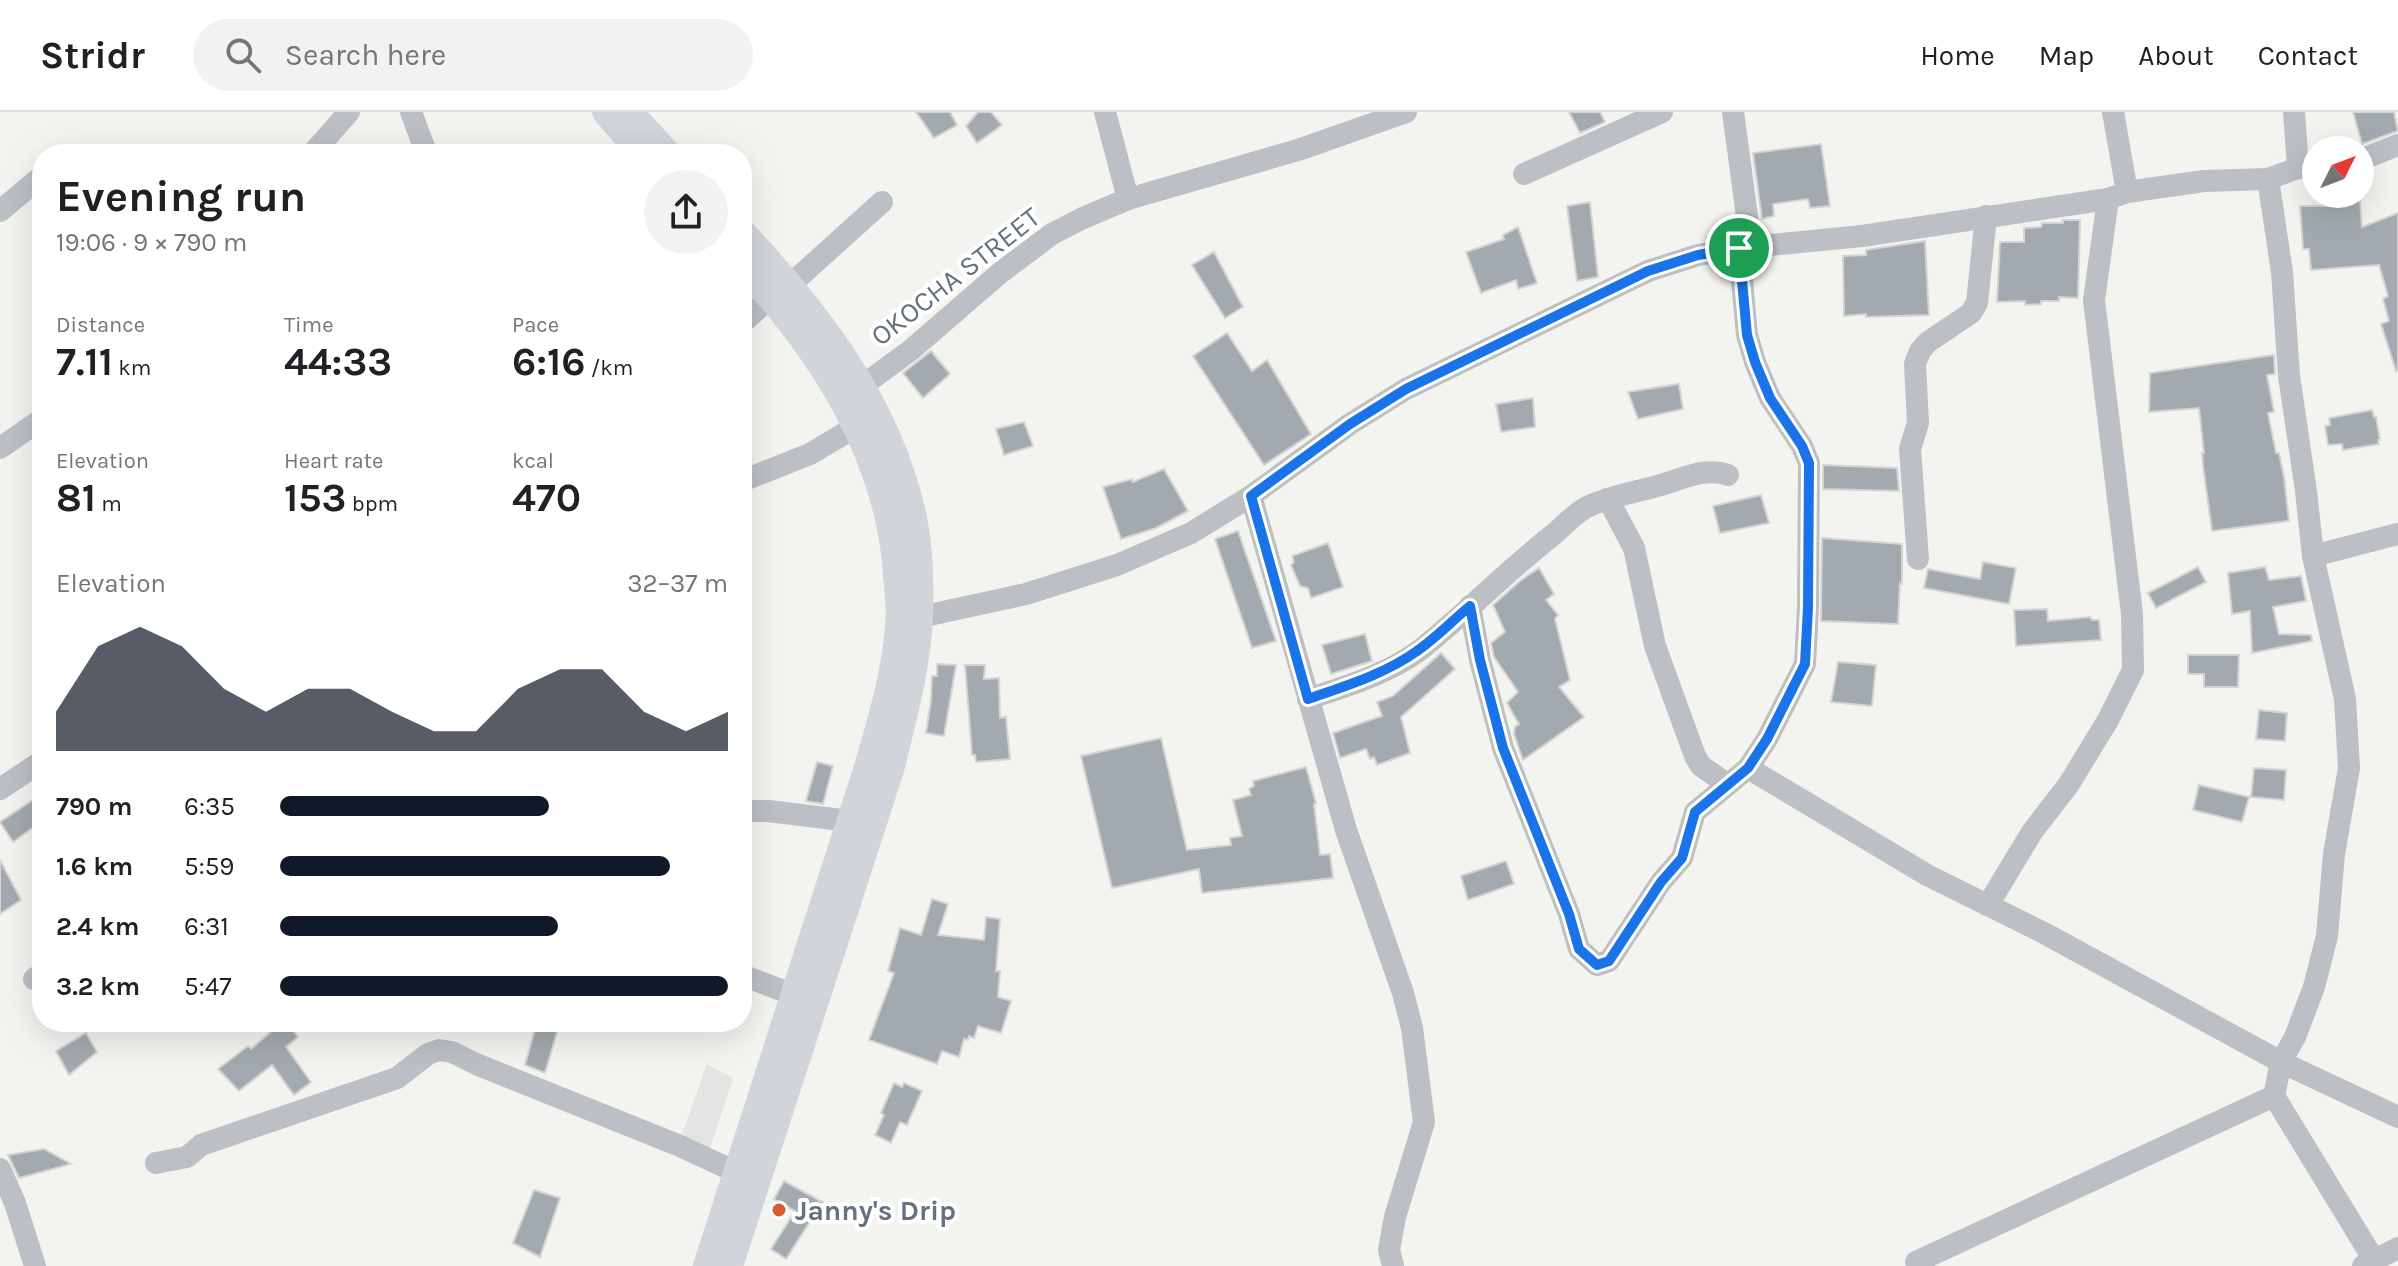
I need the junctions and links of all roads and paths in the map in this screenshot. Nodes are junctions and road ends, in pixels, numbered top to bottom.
1 (349, 112) edge
2 (411, 112) edge
3 (605, 112) edge
4 (630, 112) edge
5 (1105, 112) edge
6 (1406, 112) edge
7 (1662, 112) edge
8 (1733, 112) edge
9 (2113, 112) edge
10 (2294, 112) edge
11 (321, 144) edge
12 (423, 144) edge
13 (632, 144) edge
14 (660, 144) edge
15 (2398, 145) edge
16 (2302, 146) edge
17 (2374, 154) edge
18 (2302, 169) edge
19 (1524, 174) dead end
20 (2268, 179) junction
21 (32, 184) edge
22 (2117, 195) junction
23 (1128, 199) junction
24 (882, 202) dead end
25 (0, 211) edge
26 (1986, 216) junction
27 (752, 246) edge
28 (1745, 247) junction
29 (752, 272) edge
30 (781, 290) junction
31 (752, 315) edge
32 (862, 386) junction
33 (32, 426) edge
34 (857, 426) junction
35 (0, 448) edge
36 (1728, 475) dead end
37 (752, 477) edge
38 (1251, 496) junction
39 (1608, 499) junction
40 (2398, 534) edge
41 (2313, 556) junction
42 (1918, 559) dead end
43 (1470, 606) junction
44 (920, 617) junction
45 (1308, 699) junction
46 (32, 768) edge
47 (1748, 768) junction
48 (1727, 784) junction
49 (0, 789) edge
50 (752, 811) edge
51 (850, 821) junction
52 (1988, 905) junction
53 (752, 979) edge
54 (794, 995) junction
55 (2281, 1062) junction
56 (2274, 1096) junction
57 (2398, 1117) edge
58 (156, 1163) dead end
59 (0, 1169) edge
60 (736, 1172) junction
61 (2398, 1248) edge
62 (2368, 1263) edge
63 (35, 1266) edge
64 (706, 1266) edge
65 (730, 1266) edge
66 (1393, 1266) edge
67 (1919, 1266) edge

1 - 11 street
2 - 12 street
3 - 13 main road
4 - 14 main road
5 - 23 street
6 - 23 street, OKOCHA STREET
7 - 19 street
8 - 28 street
9 - 22 street
10 - 16 street
15 - 17 street
18 - 20 street
20 - 22 street
20 - 41 street
21 - 25 street
22 - 26 street
22 - 52 street
23 - 32 street, OKOCHA STREET
24 - 30 street
26 - 28 street
26 - 42 street
27 - 30 main road
28 - 38 street
28 - 47 street
29 - 30 main road
30 - 31 street
30 - 32 main road
30 - 34 main road
32 - 44 main road
33 - 35 street
34 - 37 street
34 - 51 main road
36 - 39 street
38 - 44 street
38 - 45 street
39 - 43 street
39 - 48 street
40 - 41 street
41 - 55 street
43 - 45 street
43 - 48 street
44 - 65 main road
45 - 66 street
46 - 49 street
47 - 48 street
47 - 52 street
50 - 51 street
51 - 54 main road
52 - 55 street
53 - 54 street
54 - 60 main road
55 - 56 street
55 - 57 street
56 - 62 street
56 - 67 street
58 - 60 street
59 - 63 street
60 - 64 main road
61 - 62 street

